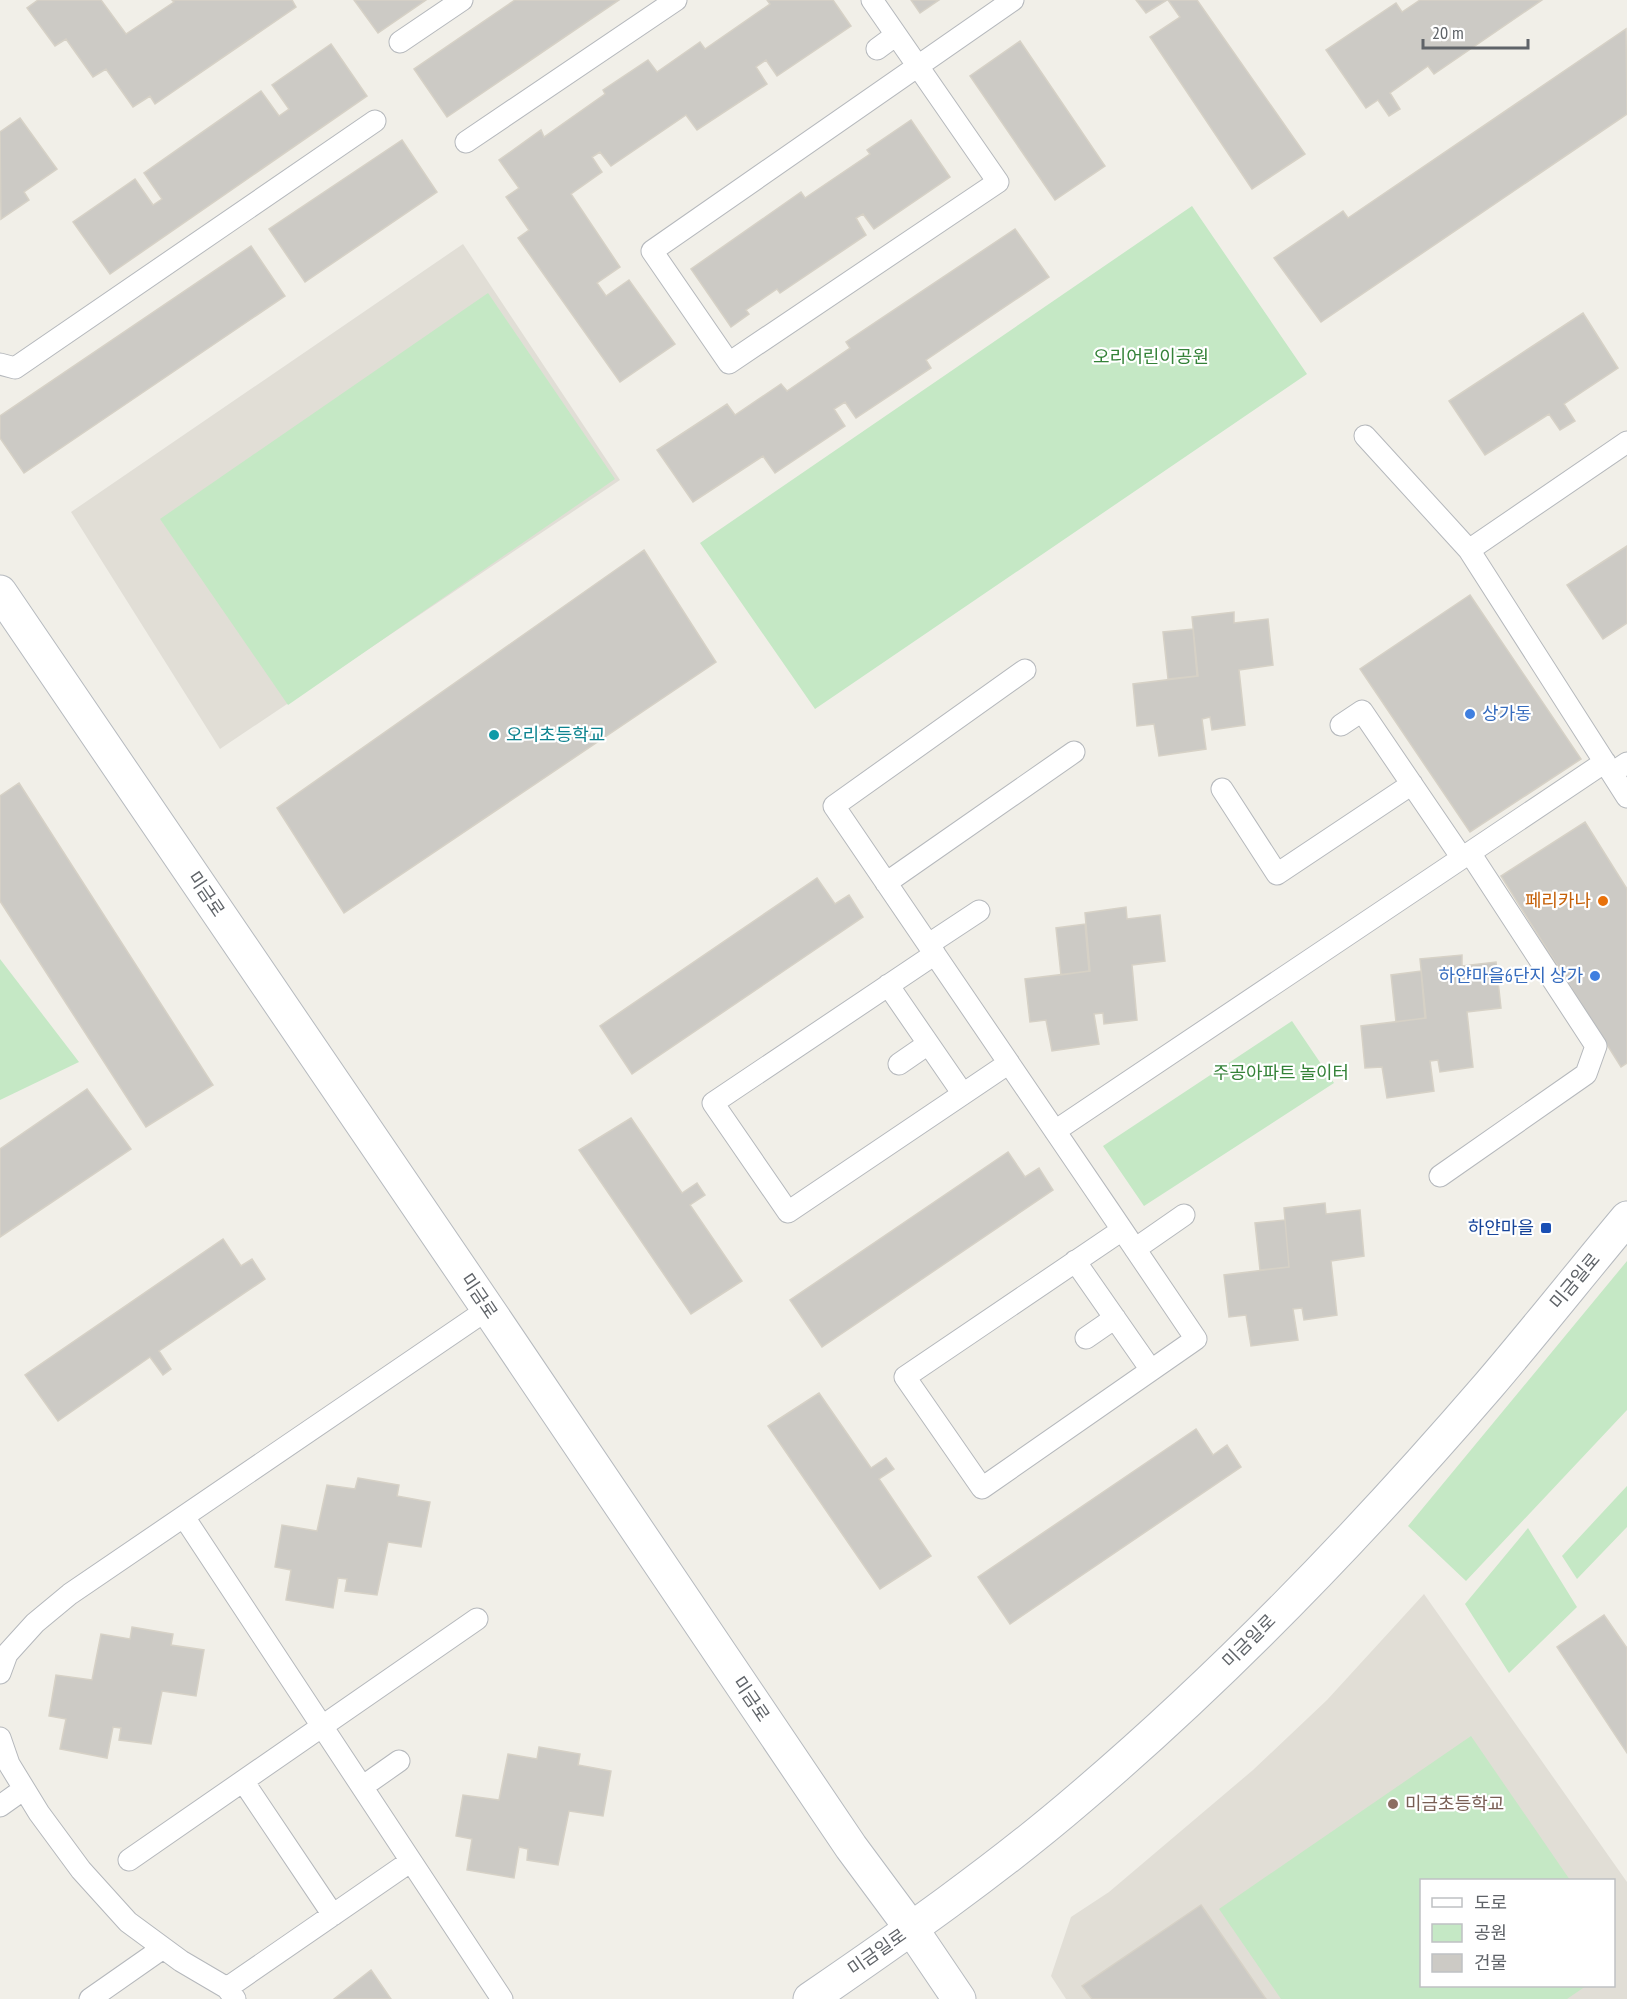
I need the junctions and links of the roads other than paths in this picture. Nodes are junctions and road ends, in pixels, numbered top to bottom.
1 (462, 0) edge
2 (676, 0) edge
3 (872, 0) edge
4 (1013, 0) edge
5 (896, 35) junction
6 (400, 42) dead end
7 (877, 49) dead end
8 (918, 66) junction
9 (375, 121) dead end
10 (466, 142) dead end
11 (0, 364) edge
12 (1365, 436) dead end
13 (1627, 442) edge
14 (1469, 550) junction
15 (0, 592) edge
16 (1025, 670) dead end
17 (1341, 725) dead end
18 (1074, 752) dead end
19 (1614, 766) edge
20 (1412, 784) junction
21 (1222, 789) dead end
22 (1627, 797) edge
23 (1466, 856) junction
24 (886, 883) junction
25 (979, 911) dead end
26 (932, 949) junction
27 (888, 986) junction
28 (928, 1044) junction
29 (1009, 1063) junction
30 (899, 1064) dead end
31 (963, 1094) junction
32 (1055, 1131) junction
33 (1440, 1176) dead end
34 (1184, 1215) dead end
35 (1627, 1218) edge
36 (1122, 1230) junction
37 (1135, 1249) junction
38 (1075, 1261) junction
39 (488, 1308) junction
40 (1115, 1318) junction
41 (1086, 1338) dead end
42 (1151, 1370) junction
43 (184, 1517) junction
44 (477, 1619) dead end
45 (0, 1673) edge
46 (322, 1726) junction
47 (0, 1737) edge
48 (399, 1761) dead end
49 (243, 1780) junction
50 (362, 1787) junction
51 (24, 1789) junction
52 (0, 1806) edge
53 (129, 1860) dead end
54 (411, 1861) junction
55 (333, 1915) junction
56 (911, 1928) junction
57 (163, 1948) junction
58 (231, 1994) edge
59 (90, 1999) edge
60 (502, 1999) edge
61 (810, 1999) edge
62 (959, 1999) edge

1 - 6 lane
2 - 10 lane
3 - 5 lane
4 - 8 lane
5 - 7 lane
5 - 8 lane
8 - 8 lane
9 - 11 lane
12 - 14 lane
13 - 14 lane
14 - 19 lane
15 - 39 main road, 미금로
16 - 24 lane
17 - 20 lane
18 - 24 lane
19 - 22 lane
19 - 23 lane
20 - 21 lane
20 - 23 lane
23 - 32 lane
23 - 33 lane
24 - 26 lane
25 - 26 lane
26 - 27 lane
26 - 29 lane
27 - 28 lane
27 - 31 lane
28 - 30 lane
28 - 31 lane
29 - 31 lane
29 - 32 lane
32 - 36 lane
34 - 37 lane
35 - 56 main road, 미금일로
36 - 37 lane
36 - 38 lane
37 - 42 lane
38 - 40 lane
38 - 42 lane
39 - 43 lane
39 - 56 main road, 미금로
40 - 41 lane
40 - 42 lane
43 - 45 lane
43 - 46 lane
44 - 46 lane
46 - 49 lane
46 - 50 lane
47 - 51 lane
48 - 50 lane
49 - 53 lane
49 - 55 lane
50 - 54 lane
51 - 52 lane
51 - 57 lane
54 - 55 lane
54 - 60 lane
55 - 58 lane
56 - 61 main road, 미금일로
56 - 62 main road, 미금로
57 - 58 lane
57 - 59 lane

